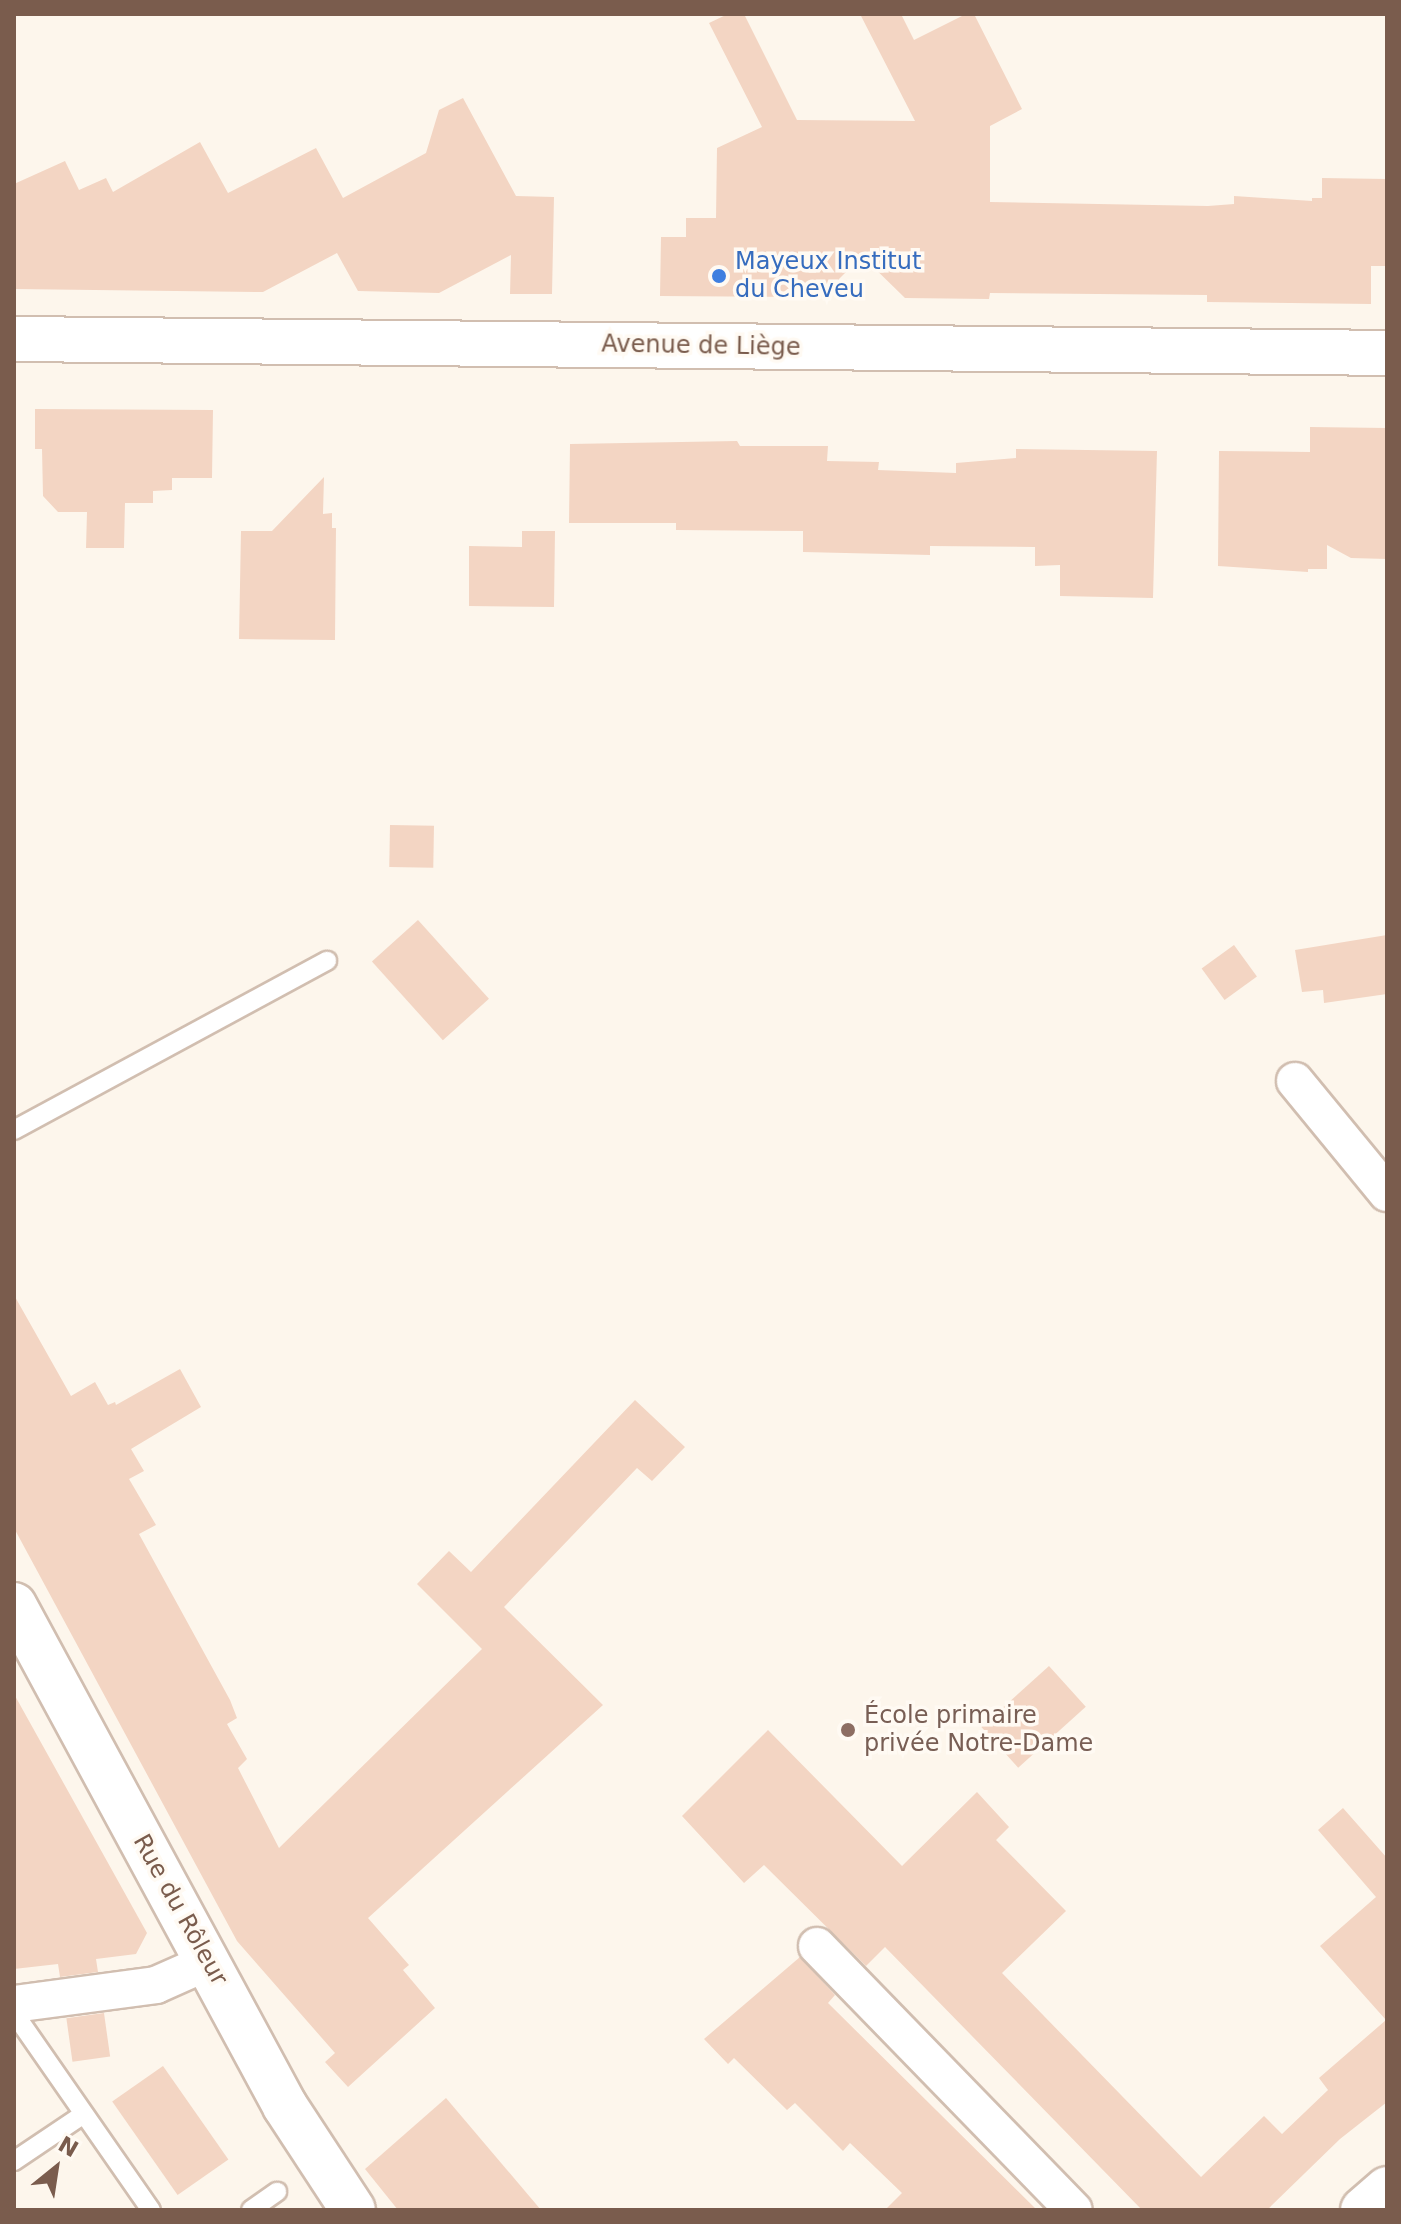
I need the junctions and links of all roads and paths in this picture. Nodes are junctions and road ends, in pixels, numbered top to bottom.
1 (14, 339) edge
2 (1387, 353) edge
3 (327, 961) dead end
4 (1295, 1081) dead end
5 (14, 1130) edge
6 (1387, 1193) edge
7 (14, 1605) edge
8 (817, 1946) dead end
9 (208, 1962) junction
10 (14, 2004) edge
11 (14, 2013) edge
12 (84, 2114) junction
13 (14, 2161) edge
14 (1387, 2189) edge
15 (277, 2192) dead end
16 (151, 2210) edge
17 (251, 2210) edge
18 (353, 2210) edge
19 (1074, 2210) edge
20 (1363, 2210) edge

1 - 2 main road, Avenue de Liège
3 - 5 lane
4 - 6 street
7 - 9 main road, Rue du Rôleur
8 - 19 street
9 - 10 street
9 - 18 main road, Rue du Rôleur
11 - 12 lane
12 - 13 lane
12 - 16 lane
14 - 20 main road
15 - 17 lane

